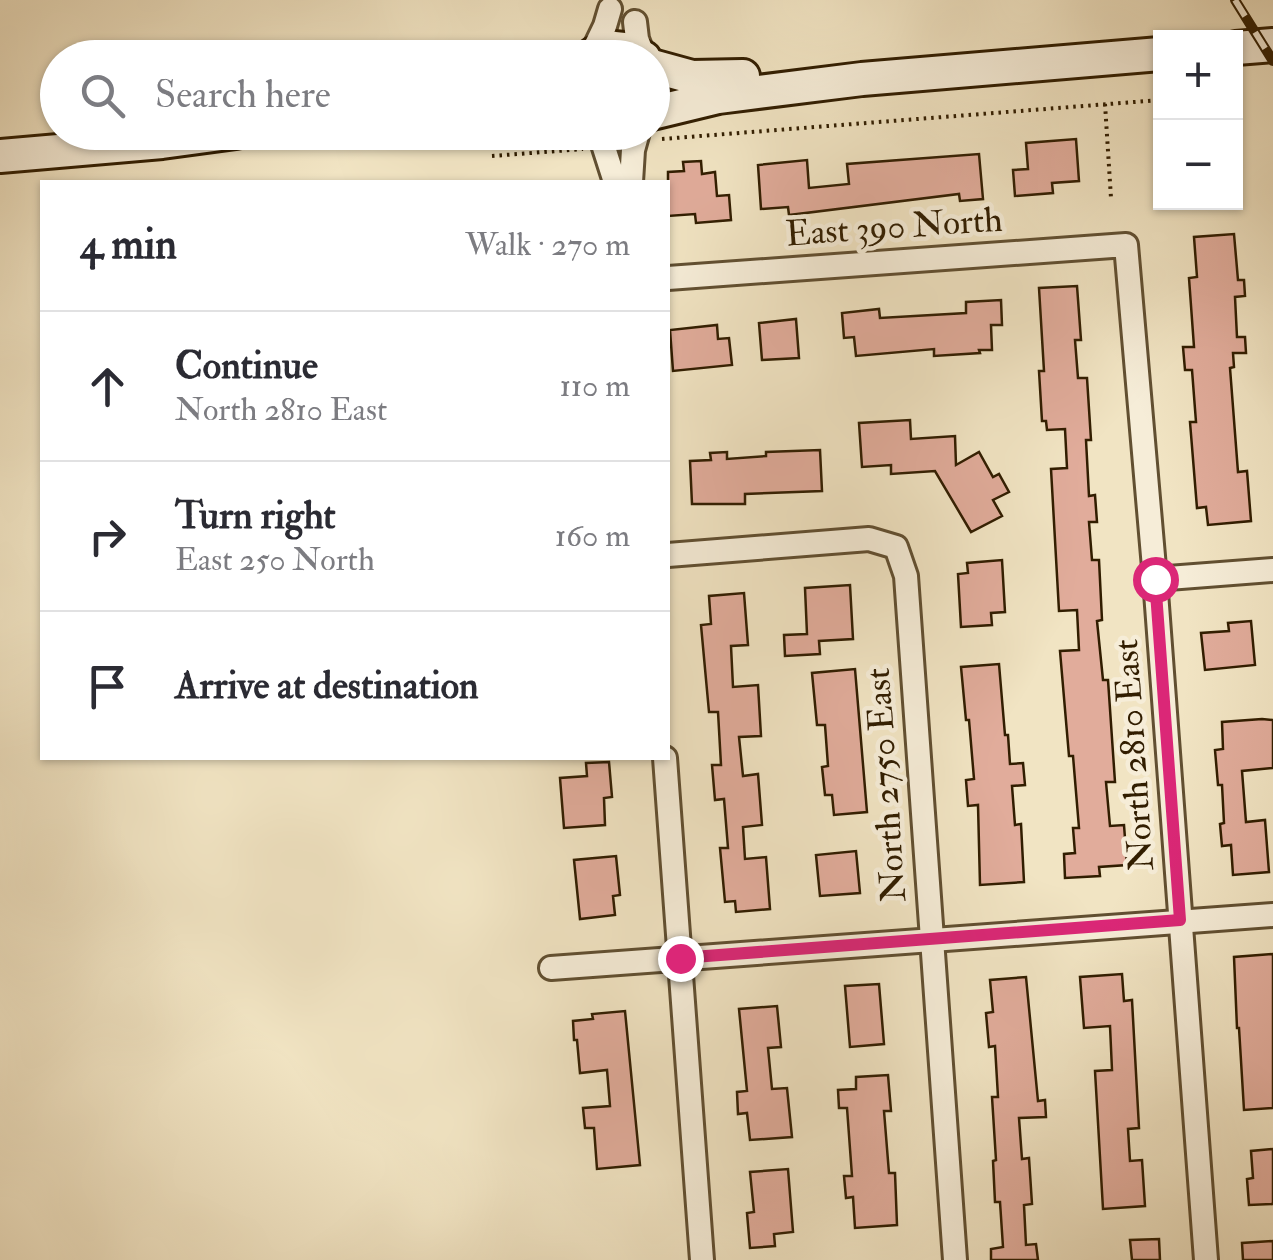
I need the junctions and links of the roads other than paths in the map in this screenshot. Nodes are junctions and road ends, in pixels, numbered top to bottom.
1 (610, 10) dead end
2 (636, 22) dead end
3 (598, 40) edge
4 (639, 40) edge
5 (1273, 45) edge
6 (1243, 47) edge
7 (1153, 55) edge
8 (670, 73) edge
9 (862, 78) junction
10 (670, 116) edge
11 (40, 134) edge
12 (0, 138) edge
13 (69, 150) edge
14 (598, 150) edge
15 (633, 150) edge
16 (0, 156) edge
17 (615, 180) edge
18 (630, 180) edge
19 (1126, 245) joint
20 (670, 278) edge
21 (670, 555) edge
22 (1273, 570) edge
23 (1155, 579) junction
24 (665, 760) edge
25 (1273, 915) edge
26 (1180, 920) junction
27 (931, 941) junction
28 (680, 958) junction
29 (551, 968) dead end
30 (702, 1260) edge
31 (954, 1260) edge
32 (1206, 1260) edge

1 - 3 street
2 - 4 street
5 - 6 main road
7 - 9 main road
8 - 9 main road
9 - 10 main road
11 - 12 main road
13 - 16 main road
14 - 17 street
15 - 18 street
19 - 20 street, East 390 North
19 - 23 street, North 2810 East
21 - 27 street, North 2750 East
22 - 23 street
23 - 26 street, North 2810 East
24 - 28 street
25 - 26 street
26 - 27 street
26 - 32 street, North 2810 East
27 - 28 street
27 - 31 street, North 2750 East
28 - 29 street
28 - 30 street

